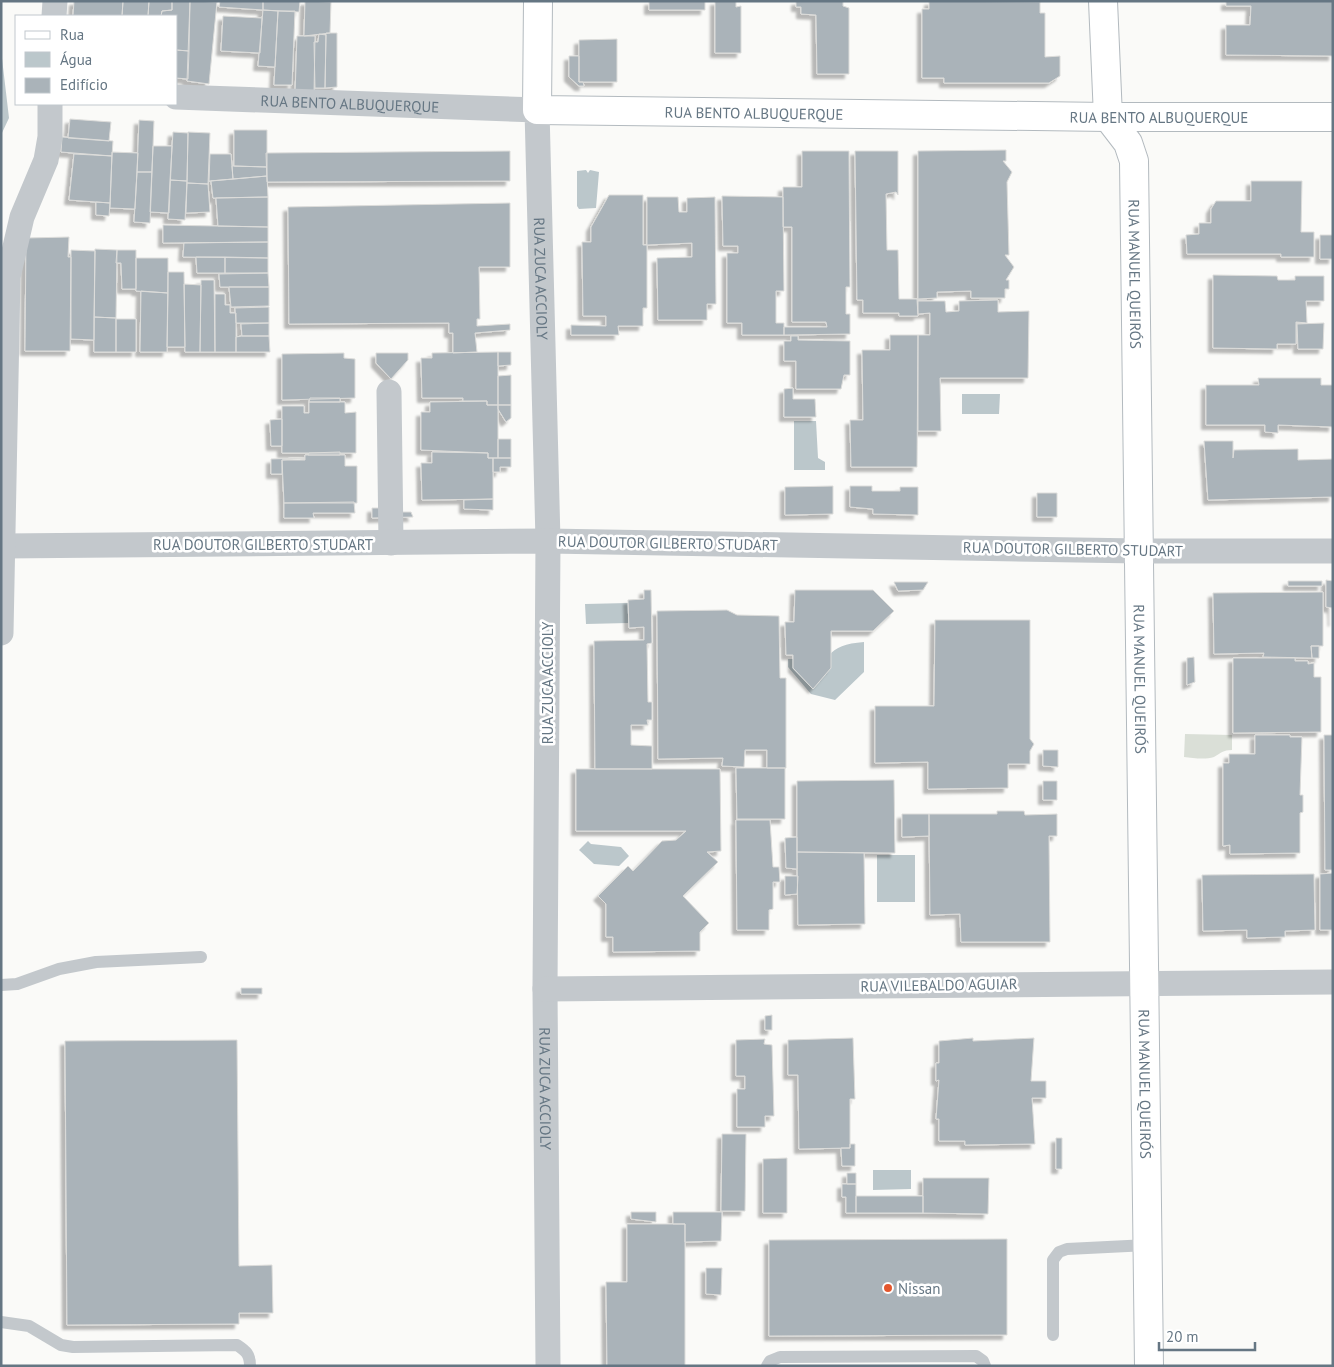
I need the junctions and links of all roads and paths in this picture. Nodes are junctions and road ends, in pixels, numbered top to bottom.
1 (55, 1) edge
2 (538, 1) edge
3 (1103, 1) edge
4 (54, 15) edge
5 (178, 97) edge
6 (50, 105) edge
7 (537, 110) junction
8 (1108, 117) junction
9 (1333, 117) edge
10 (389, 392) dead end
11 (3, 485) edge
12 (548, 541) junction
13 (391, 543) junction
14 (3, 546) junction
15 (1139, 551) junction
16 (1333, 551) edge
17 (2, 597) edge
18 (1, 633) edge
19 (200, 957) dead end
20 (1333, 982) edge
21 (1143, 983) junction
22 (1, 985) edge
23 (545, 990) junction
24 (1148, 1245) junction
25 (1, 1322) edge
26 (1053, 1335) dead end
27 (250, 1366) edge
28 (548, 1366) edge
29 (767, 1366) edge
30 (985, 1366) edge
31 (1149, 1366) edge

1 - 4 street
2 - 7 street, RUA ZUCA ACCIOLY
3 - 8 street
5 - 7 street, RUA BENTO ALBUQUERQUE
6 - 11 street
7 - 8 street, RUA BENTO ALBUQUERQUE
7 - 12 street, RUA ZUCA ACCIOLY
8 - 9 street, RUA BENTO ALBUQUERQUE
8 - 15 street, RUA MANUEL QUEIRÓS
10 - 13 street
11 - 14 street
12 - 13 street, RUA DOUTOR GILBERTO STUDART
12 - 15 street, RUA DOUTOR GILBERTO STUDART
12 - 23 street, RUA ZUCA ACCIOLY
13 - 14 street, RUA DOUTOR GILBERTO STUDART
14 - 17 street
15 - 16 street, RUA DOUTOR GILBERTO STUDART
15 - 21 street, RUA MANUEL QUEIRÓS
17 - 18 street
19 - 22 lane
20 - 21 street, RUA VILEBALDO AGUIAR
21 - 23 street, RUA VILEBALDO AGUIAR
21 - 24 street, RUA MANUEL QUEIRÓS
23 - 28 street, RUA ZUCA ACCIOLY
24 - 26 lane
24 - 31 street, RUA MANUEL QUEIRÓS
25 - 27 lane
29 - 30 lane

